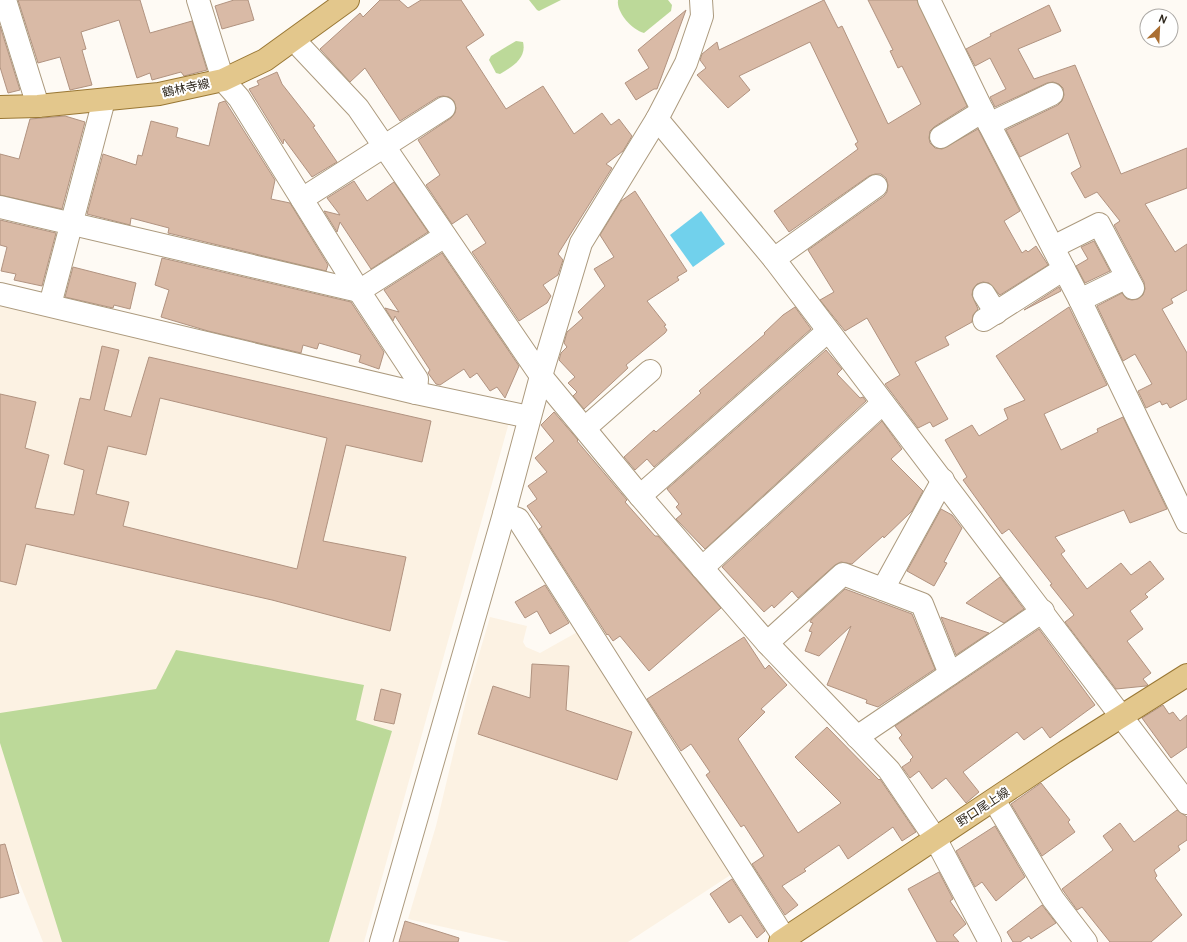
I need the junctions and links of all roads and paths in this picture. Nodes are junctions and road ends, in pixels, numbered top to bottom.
1 (5, 0) edge
2 (198, 0) edge
3 (348, 0) edge
4 (701, 0) edge
5 (929, 0) edge
6 (294, 40) junction
7 (223, 80) junction
8 (1052, 94) dead end
9 (104, 100) junction
10 (38, 106) junction
11 (0, 107) edge
12 (444, 108) dead end
13 (986, 118) junction
14 (657, 119) junction
15 (941, 137) dead end
16 (384, 147) junction
17 (876, 186) dead end
18 (302, 200) junction
19 (0, 207) edge
20 (71, 223) junction
21 (444, 236) junction
22 (1054, 248) junction
23 (774, 259) junction
24 (1064, 269) junction
25 (359, 291) junction
26 (0, 294) edge
27 (984, 294) dead end
28 (1080, 300) junction
29 (50, 305) junction
30 (828, 331) junction
31 (650, 371) dead end
32 (541, 376) junction
33 (416, 393) junction
34 (883, 403) junction
35 (529, 418) junction
36 (585, 428) junction
37 (943, 480) junction
38 (640, 496) junction
39 (504, 514) junction
40 (1187, 522) edge
41 (702, 568) junction
42 (883, 589) junction
43 (1043, 611) junction
44 (767, 644) junction
45 (950, 674) junction
46 (1187, 675) edge
47 (1120, 716) junction
48 (857, 737) junction
49 (994, 800) junction
50 (1187, 803) edge
51 (935, 838) junction
52 (782, 940) edge
53 (381, 942) edge
54 (990, 942) edge
55 (1086, 942) edge

1 - 10 street
2 - 7 street
3 - 6 main road, 鶴林寺線
4 - 14 street
5 - 13 street
6 - 7 main road, 鶴林寺線
6 - 16 street
7 - 9 main road, 鶴林寺線
7 - 18 street
8 - 13 street
9 - 10 main road, 鶴林寺線
9 - 20 street
10 - 11 main road, 鶴林寺線
12 - 16 street
13 - 15 street
13 - 22 street
14 - 23 street
14 - 32 street
16 - 18 street
16 - 21 street
17 - 23 street
18 - 25 street
19 - 20 street
20 - 25 street
20 - 29 street
21 - 25 street
21 - 32 street
22 - 24 street
22 - 28 street
23 - 30 street
24 - 27 street
24 - 28 street
25 - 33 street
26 - 29 street
28 - 40 street
29 - 33 street
30 - 34 street
30 - 38 street
31 - 36 street
32 - 35 street
32 - 36 street
33 - 35 street
34 - 37 street
34 - 41 street
35 - 39 street
36 - 38 street
37 - 42 street
37 - 43 street
38 - 41 street
39 - 52 street
39 - 53 street
41 - 44 street
42 - 44 street
42 - 45 street
43 - 45 street
43 - 47 street
44 - 48 street
45 - 48 street
46 - 47 main road, 野口尾上線
47 - 49 main road, 野口尾上線
47 - 50 street
48 - 51 street
49 - 51 main road, 野口尾上線
49 - 55 street
51 - 52 main road, 野口尾上線
51 - 54 street

